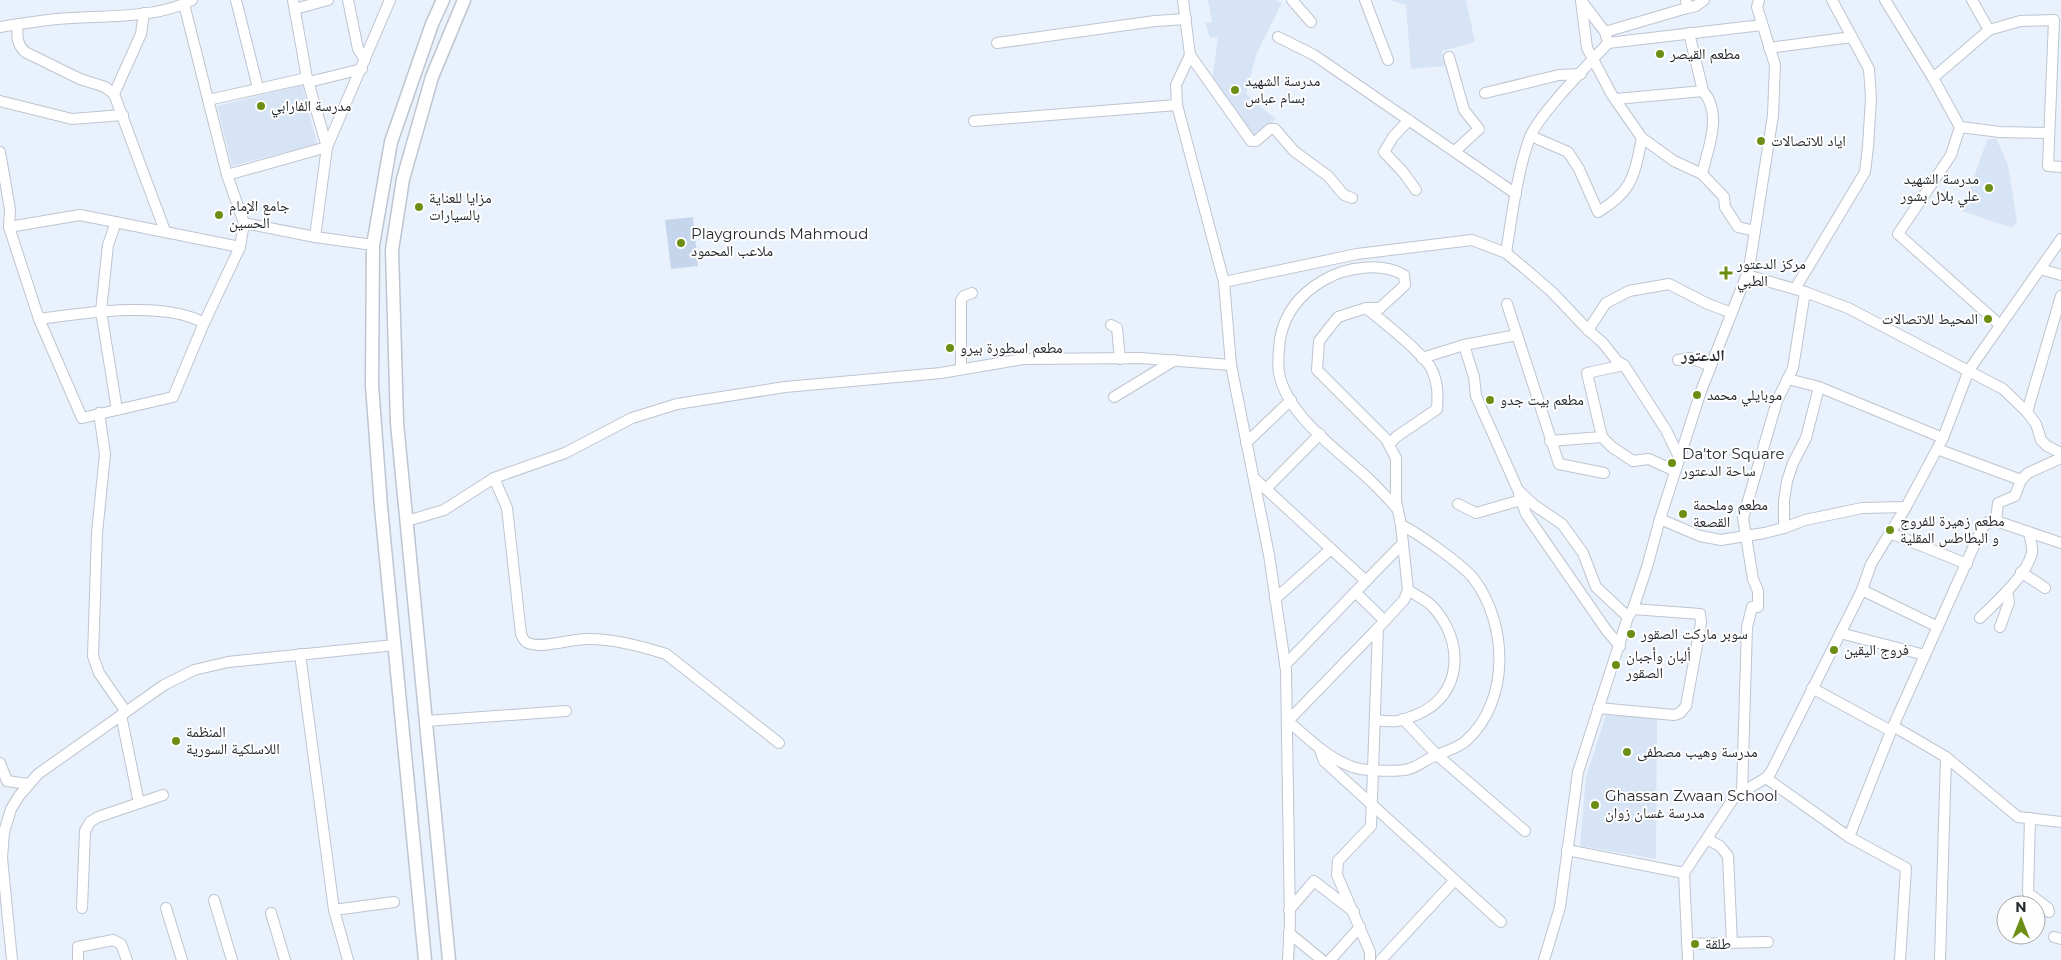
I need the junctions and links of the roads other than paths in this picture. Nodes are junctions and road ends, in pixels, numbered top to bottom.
1 (236, 0) edge
2 (328, 0) edge
3 (348, 0) edge
4 (390, 0) edge
5 (443, 0) edge
6 (464, 0) edge
7 (1183, 0) edge
8 (1292, 0) edge
9 (1364, 0) edge
10 (1581, 0) edge
11 (1704, 0) edge
12 (1759, 0) edge
13 (1832, 0) edge
14 (1885, 0) edge
15 (1972, 0) edge
16 (188, 2) edge
17 (1686, 4) edge
18 (294, 5) edge
19 (144, 13) junction
20 (1186, 20) junction
21 (1311, 22) dead end
22 (18, 24) junction
23 (1762, 25) junction
24 (0, 27) edge
25 (1989, 30) junction
26 (1605, 32) junction
27 (1689, 33) junction
28 (1278, 37) dead end
29 (1852, 37) junction
30 (996, 43) dead end
31 (1608, 43) junction
32 (1769, 48) junction
33 (1190, 55) junction
34 (1449, 57) dead end
35 (1593, 58) junction
36 (1388, 60) dead end
37 (363, 64) junction
38 (1581, 74) junction
39 (1933, 78) junction
40 (308, 80) junction
41 (258, 88) junction
42 (1702, 91) junction
43 (1485, 93) dead end
44 (114, 94) junction
45 (1616, 99) junction
46 (208, 100) junction
47 (0, 101) edge
48 (1177, 105) junction
49 (123, 115) junction
50 (1409, 120) junction
51 (974, 121) dead end
52 (1960, 127) junction
53 (2049, 133) junction
54 (1531, 136) junction
55 (1642, 138) junction
56 (327, 147) junction
57 (1455, 151) junction
58 (0, 152) edge
59 (2061, 167) edge
60 (1702, 174) junction
61 (227, 175) junction
62 (1416, 190) dead end
63 (1516, 194) junction
64 (1352, 198) dead end
65 (5, 209) edge
66 (116, 222) junction
67 (244, 223) junction
68 (9, 227) junction
69 (164, 231) junction
70 (1755, 231) junction
71 (316, 237) junction
72 (2061, 239) edge
73 (373, 245) junction
74 (240, 247) junction
75 (1506, 253) junction
76 (2040, 269) junction
77 (1747, 275) junction
78 (2061, 275) edge
79 (1224, 282) junction
80 (1795, 289) junction
81 (1805, 292) junction
82 (972, 293) dead end
83 (2061, 296) edge
84 (1507, 304) dead end
85 (1366, 308) junction
86 (101, 310) junction
87 (1732, 313) junction
88 (39, 319) junction
89 (204, 323) junction
90 (1111, 325) dead end
91 (2000, 325) junction
92 (1588, 330) junction
93 (1516, 335) junction
94 (1464, 345) junction
95 (1422, 358) junction
96 (1120, 359) junction
97 (1175, 360) junction
98 (1678, 360) dead end
99 (1231, 365) junction
100 (1624, 365) junction
101 (1711, 366) junction
102 (961, 369) junction
103 (1969, 370) junction
104 (1788, 380) junction
105 (1819, 386) junction
106 (1114, 397) dead end
107 (1291, 400) junction
108 (117, 410) junction
109 (2026, 412) junction
110 (99, 413) junction
111 (397, 423) junction
112 (375, 424) junction
113 (1320, 434) junction
114 (1602, 438) junction
115 (1943, 438) junction
116 (1550, 441) junction
117 (1246, 443) junction
118 (1389, 445) junction
119 (1937, 449) junction
120 (2061, 453) edge
121 (1679, 457) junction
122 (2061, 458) edge
123 (1675, 471) junction
124 (1604, 473) dead end
125 (1254, 477) junction
126 (494, 478) junction
127 (2020, 480) junction
128 (1266, 489) junction
129 (1520, 495) junction
130 (1458, 504) dead end
131 (1906, 507) junction
132 (1398, 510) junction
133 (1660, 519) junction
134 (1996, 521) junction
135 (407, 522) junction
136 (1401, 525) junction
137 (1784, 528) junction
138 (1890, 533) junction
139 (2029, 533) junction
140 (1745, 537) junction
141 (2061, 543) edge
142 (1403, 544) junction
143 (1332, 549) junction
144 (1967, 564) junction
145 (2021, 572) junction
146 (1366, 581) junction
147 (2045, 588) dead end
148 (1408, 590) junction
149 (1862, 590) junction
150 (2007, 591) junction
151 (1354, 592) junction
152 (1275, 599) junction
153 (1631, 613) junction
154 (1980, 618) dead end
155 (1381, 625) junction
156 (1938, 627) junction
157 (2000, 627) dead end
158 (1840, 633) junction
159 (395, 645) junction
160 (1620, 646) junction
161 (300, 654) junction
162 (1925, 654) junction
163 (1285, 668) junction
164 (1812, 688) junction
165 (1598, 708) junction
166 (566, 712) dead end
167 (124, 713) junction
168 (1403, 719) junction
169 (1375, 720) junction
170 (426, 721) junction
171 (1288, 721) junction
172 (1892, 729) junction
173 (778, 742) dead end
174 (1320, 749) junction
175 (1438, 754) junction
176 (1946, 757) junction
177 (0, 763) edge
178 (1373, 770) junction
179 (1766, 778) junction
180 (28, 784) junction
181 (1742, 793) junction
182 (163, 795) dead end
183 (139, 803) junction
184 (1372, 804) junction
185 (12, 808) junction
186 (0, 809) edge
187 (2030, 818) junction
188 (2061, 822) edge
189 (1525, 831) dead end
190 (1849, 837) junction
191 (1707, 839) junction
192 (1567, 850) junction
193 (1684, 873) junction
194 (1455, 880) junction
195 (214, 900) dead end
196 (394, 902) dead end
197 (82, 908) dead end
198 (166, 908) dead end
199 (334, 910) junction
200 (1290, 910) junction
201 (1354, 912) junction
202 (2049, 912) dead end
203 (271, 913) dead end
204 (1501, 922) dead end
205 (1360, 927) junction
206 (1289, 933) junction
207 (1768, 942) dead end
208 (1732, 943) junction
209 (1687, 944) junction
210 (1384, 959) edge
211 (12, 960) edge
212 (78, 960) edge
213 (127, 960) edge
214 (182, 960) edge
215 (232, 960) edge
216 (285, 960) edge
217 (348, 960) edge
218 (425, 960) edge
219 (449, 960) edge
220 (1288, 960) edge
221 (1322, 960) edge
222 (1330, 960) edge
223 (1370, 960) edge
224 (1544, 960) edge
225 (1688, 960) edge
226 (1900, 960) edge
227 (1940, 960) edge

1 - 41 street
2 - 18 street
3 - 37 street
4 - 37 street
5 - 73 main road
6 - 111 main road
7 - 20 street
8 - 21 street
9 - 36 street
10 - 26 street
10 - 35 street
11 - 17 street
12 - 23 street
13 - 29 street
14 - 39 street
15 - 25 street
16 - 19 street
16 - 46 street
17 - 26 street
18 - 40 street
19 - 22 street
19 - 44 street
20 - 30 street
20 - 33 street
22 - 24 street
22 - 44 street
23 - 27 street
23 - 32 street
25 - 39 street
25 - 53 street
26 - 31 street
27 - 31 street
27 - 42 street
28 - 50 street
29 - 32 street
29 - 80 street
31 - 35 street
32 - 70 street
33 - 48 street
33 - 64 street
34 - 57 street
35 - 38 street
35 - 45 street
37 - 40 street
37 - 56 street
38 - 43 street
38 - 54 street
39 - 52 street
40 - 41 street
40 - 56 street
41 - 46 street
42 - 45 street
42 - 60 street
44 - 49 street
45 - 55 street
46 - 61 street
47 - 49 street
48 - 51 street
48 - 79 street
49 - 69 street
50 - 57 street
50 - 62 street
52 - 53 street
52 - 91 street
53 - 59 street
54 - 55 street
54 - 63 street
55 - 60 street
56 - 61 street
56 - 71 street
57 - 63 street
58 - 65 street
60 - 70 street
61 - 67 street
63 - 75 street
65 - 68 street
66 - 68 street
66 - 69 street
66 - 86 street
67 - 71 street
67 - 74 street
68 - 88 street
69 - 74 street
70 - 77 street
71 - 73 street
72 - 76 street
73 - 112 main road
74 - 89 street
75 - 79 street
75 - 92 street
76 - 78 street
76 - 91 street
77 - 80 street
77 - 87 street
79 - 99 street
80 - 81 street
81 - 103 street
81 - 104 street
82 - 102 street
83 - 109 street
84 - 93 street
85 - 95 street
85 - 107 street
85 - 118 street
86 - 88 street
86 - 89 street
86 - 108 street
87 - 92 street
87 - 101 street
88 - 110 street
89 - 108 street
90 - 96 street
91 - 103 street
92 - 100 street
93 - 94 street
93 - 116 street
94 - 95 street
94 - 129 street
95 - 118 street
96 - 97 street
96 - 102 street
97 - 99 street
97 - 106 street
98 - 101 street
99 - 117 street
100 - 114 street
100 - 121 street
101 - 121 street
102 - 126 street
103 - 109 street
103 - 115 street
104 - 105 street
104 - 140 street
105 - 115 street
105 - 137 street
107 - 113 street
107 - 117 street
108 - 110 street
109 - 120 street
110 - 167 street
111 - 112 main road
111 - 135 main road
112 - 159 main road
113 - 128 street
113 - 132 street
114 - 116 street
114 - 123 street
115 - 119 street
116 - 124 street
117 - 125 street
118 - 132 street
119 - 127 street
119 - 131 street
121 - 123 street
122 - 127 street
123 - 133 street
125 - 128 street
125 - 152 street
126 - 135 street
126 - 173 street
127 - 134 street
128 - 143 street
129 - 130 street
129 - 153 street
129 - 160 street
131 - 137 street
131 - 138 street
132 - 136 street
133 - 140 street
133 - 153 street
134 - 139 street
134 - 144 street
135 - 170 main road
136 - 142 street
136 - 175 street
137 - 140 street
138 - 144 street
138 - 149 street
139 - 141 street
139 - 145 street
140 - 181 street
142 - 146 street
142 - 148 street
143 - 146 street
143 - 152 street
144 - 156 street
145 - 147 street
145 - 150 street
146 - 151 street
148 - 155 street
148 - 168 street
149 - 156 street
149 - 158 street
150 - 154 street
150 - 157 street
151 - 155 street
151 - 163 street
152 - 163 street
153 - 160 street
153 - 165 street
155 - 169 street
155 - 171 street
156 - 162 street
158 - 162 street
158 - 164 street
159 - 161 street
159 - 218 main road
160 - 165 street
161 - 167 street
161 - 199 street
162 - 172 street
163 - 171 street
163 - 200 street
164 - 172 street
164 - 179 street
165 - 192 street
166 - 170 street
167 - 180 street
167 - 183 street
168 - 169 street
168 - 175 street
169 - 178 street
170 - 219 main road
171 - 174 street
172 - 176 street
172 - 190 street
174 - 178 street
174 - 184 street
175 - 178 street
175 - 189 street
176 - 187 street
176 - 227 street
177 - 180 street
178 - 184 street
179 - 181 street
179 - 190 street
180 - 185 street
181 - 191 street
182 - 183 street
183 - 197 street
184 - 194 street
184 - 201 street
185 - 186 street
185 - 211 street
187 - 188 street
187 - 202 street
190 - 226 street
191 - 193 street
191 - 208 street
192 - 193 street
192 - 224 street
193 - 209 street
194 - 204 street
194 - 210 street
195 - 215 street
196 - 199 street
198 - 214 street
199 - 217 street
200 - 201 street
200 - 206 street
201 - 205 street
203 - 216 street
205 - 222 street
205 - 223 street
206 - 220 street
206 - 221 street
207 - 208 street
208 - 209 street
209 - 225 street
212 - 213 street

